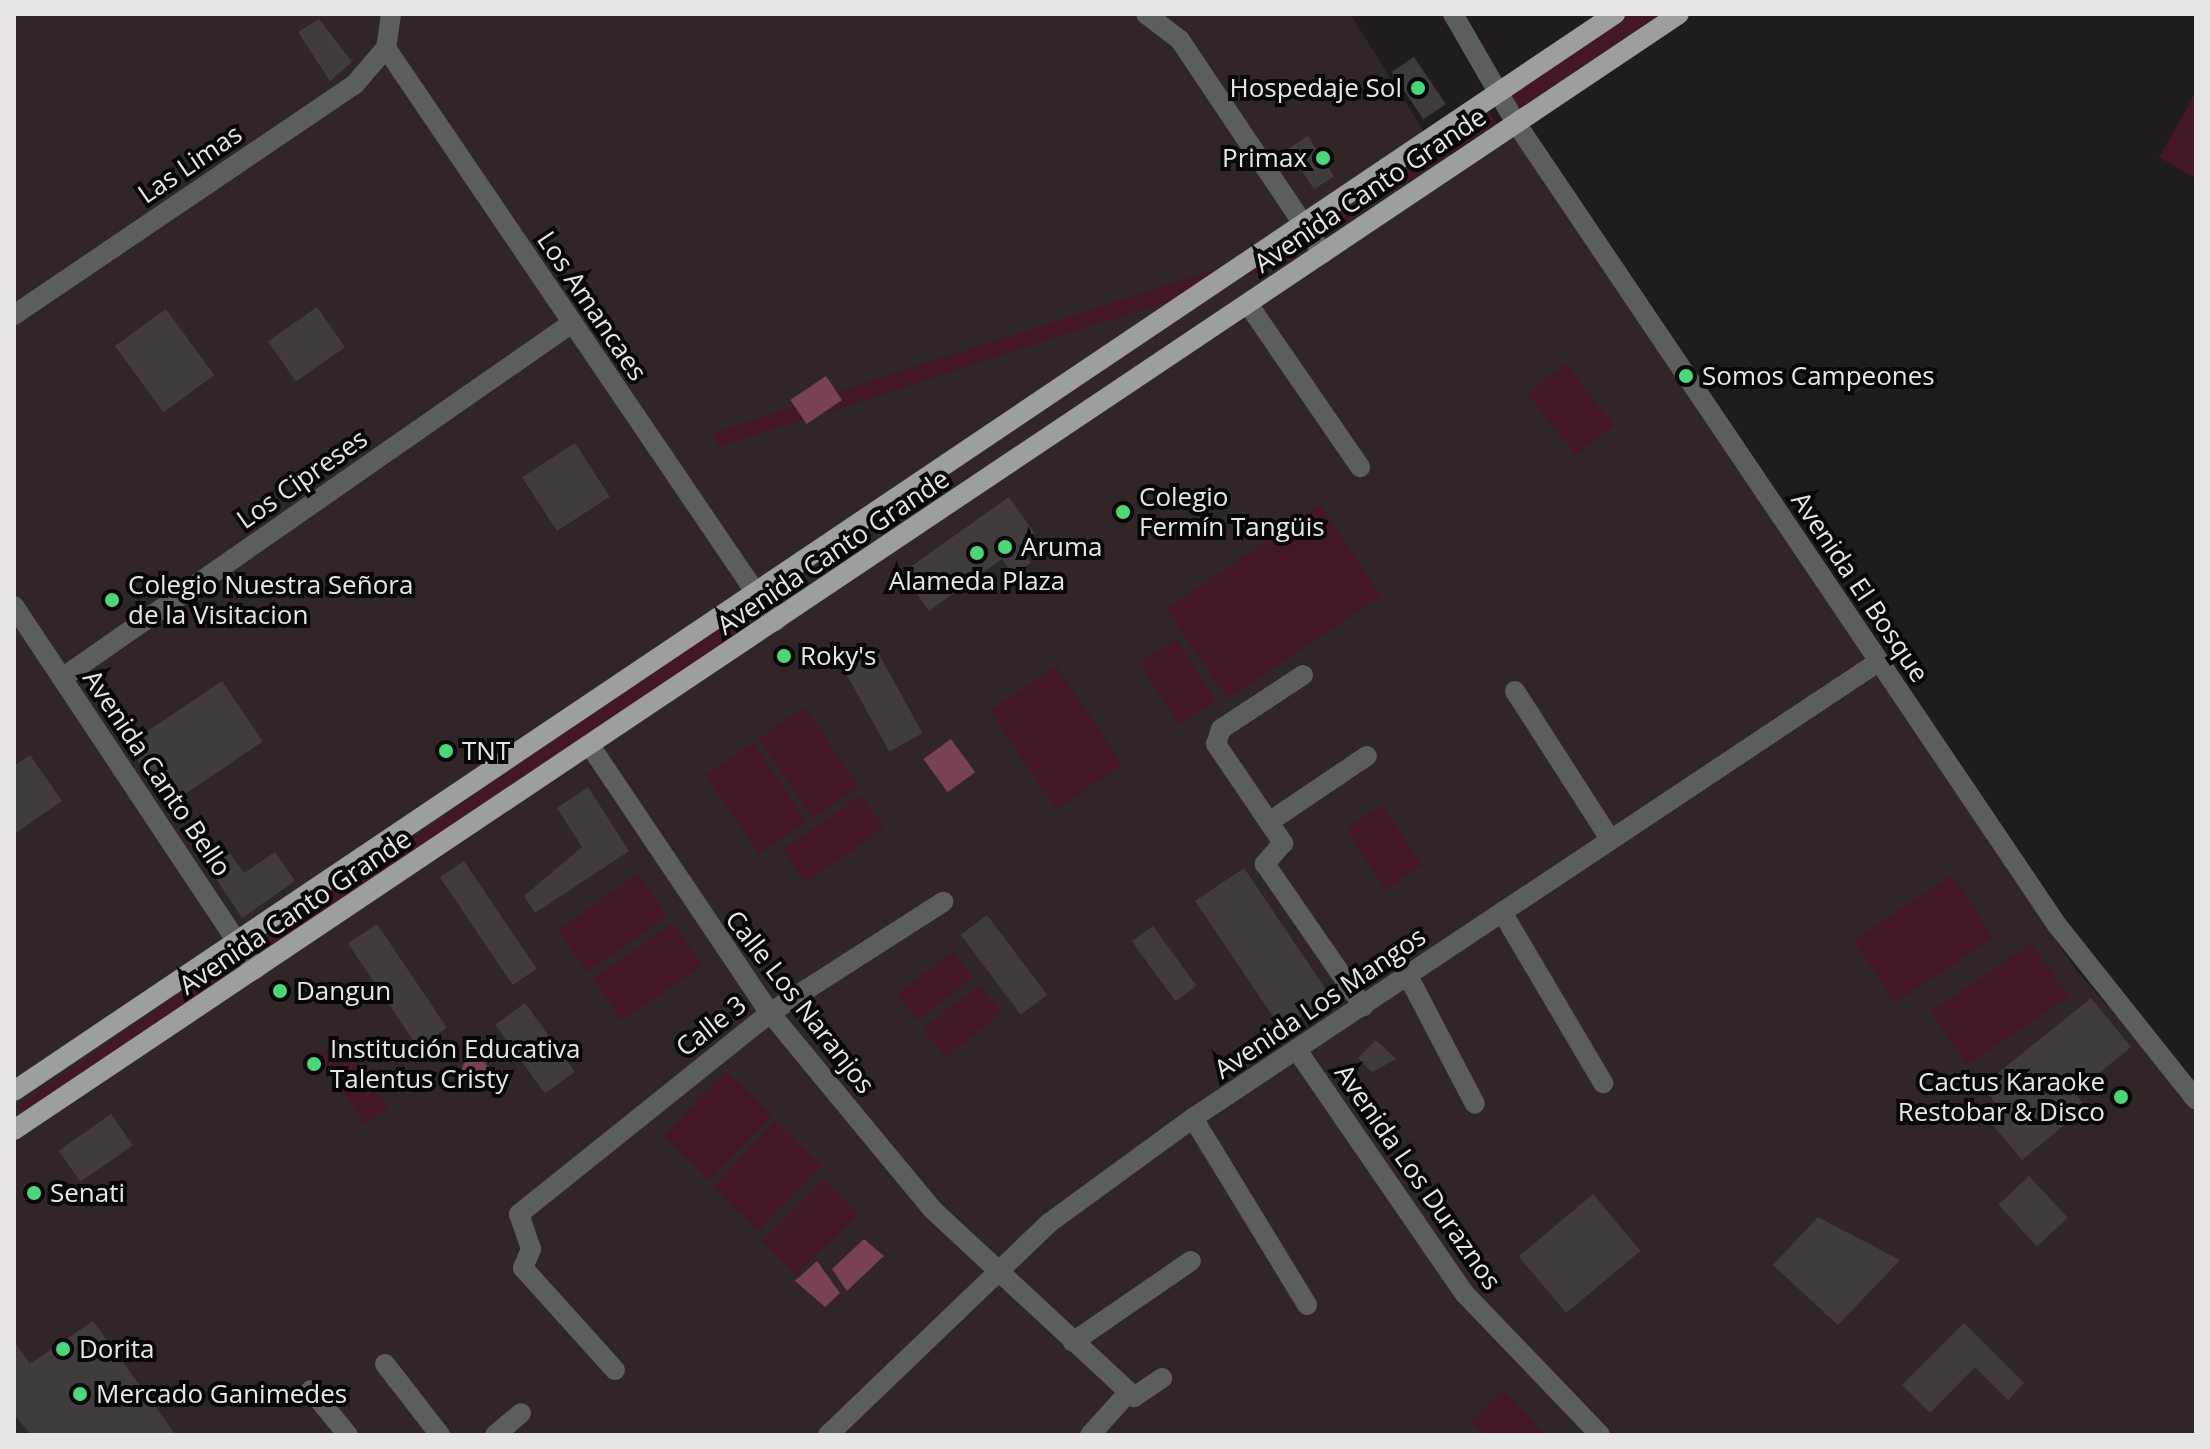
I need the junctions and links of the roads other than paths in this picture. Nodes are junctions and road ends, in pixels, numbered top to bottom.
1 (391, 14) edge
2 (1146, 14) edge
3 (1453, 14) edge
4 (1615, 14) edge
5 (1679, 14) edge
6 (386, 48) junction
7 (1502, 89) junction
8 (1516, 123) junction
9 (1304, 225) junction
10 (1323, 254) junction
11 (1248, 304) junction
12 (14, 315) edge
13 (572, 323) junction
14 (1360, 467) dead end
15 (754, 594) junction
16 (14, 606) edge
17 (775, 621) junction
18 (1878, 662) junction
19 (1303, 675) dead end
20 (62, 678) junction
21 (1515, 691) dead end
22 (591, 747) junction
23 (1367, 756) dead end
24 (1269, 822) junction
25 (1610, 839) junction
26 (943, 902) dead end
27 (1502, 912) junction
28 (240, 942) junction
29 (255, 969) junction
30 (1408, 976) junction
31 (1363, 1006) junction
32 (770, 1013) junction
33 (1297, 1050) junction
34 (1603, 1083) dead end
35 (14, 1091) edge
36 (2196, 1100) edge
37 (1475, 1104) dead end
38 (1193, 1118) junction
39 (14, 1130) edge
40 (1191, 1261) dead end
41 (993, 1270) junction
42 (1307, 1305) dead end
43 (1073, 1342) junction
44 (385, 1364) dead end
45 (615, 1370) dead end
46 (1162, 1378) dead end
47 (311, 1390) dead end
48 (1129, 1392) junction
49 (521, 1413) dead end
50 (348, 1435) edge
51 (440, 1435) edge
52 (495, 1435) edge
53 (828, 1435) edge
54 (1090, 1435) edge
55 (1600, 1435) edge

1 - 6 street
2 - 9 street
3 - 7 street, Avenida El Bosque
4 - 7 main road, Avenida Canto Grande
5 - 8 main road, Avenida Canto Grande
6 - 12 street, Las Limas
6 - 13 street, Los Amancaes
7 - 8 street, Avenida El Bosque
7 - 9 main road, Avenida Canto Grande
8 - 10 main road, Avenida Canto Grande
8 - 18 street, Avenida El Bosque
9 - 10 street
9 - 15 main road, Avenida Canto Grande
10 - 11 main road, Avenida Canto Grande
11 - 14 street
11 - 17 main road, Avenida Canto Grande
13 - 15 street, Los Amancaes
13 - 20 street, Los Cipreses
15 - 17 street, Los Amancaes
15 - 28 main road, Avenida Canto Grande
16 - 20 street, Avenida Canto Bello
17 - 22 main road, Avenida Canto Grande
18 - 25 street, Avenida Los Mangos
18 - 36 street, Avenida El Bosque
19 - 24 street
20 - 28 street, Avenida Canto Bello
21 - 25 street
22 - 29 main road, Avenida Canto Grande
22 - 32 street, Calle Los Naranjos
23 - 24 street
24 - 31 street
25 - 27 street, Avenida Los Mangos
26 - 32 street, Calle 3
27 - 30 street, Avenida Los Mangos
27 - 34 street
28 - 29 street, Avenida Canto Bello
28 - 35 main road, Avenida Canto Grande
29 - 39 main road, Avenida Canto Grande
30 - 31 street, Avenida Los Mangos
30 - 37 street
31 - 33 street, Avenida Los Mangos
32 - 41 street, Calle Los Naranjos
32 - 45 street, Calle 3
33 - 38 street, Avenida Los Mangos
33 - 55 street, Avenida Los Duraznos
38 - 41 street, Avenida Los Mangos
38 - 42 street
40 - 43 street
41 - 43 street, Calle Los Naranjos
41 - 53 street, Avenida Los Mangos
43 - 48 street, Calle Los Naranjos
44 - 51 street
46 - 48 street
47 - 50 street
48 - 54 street
49 - 52 street

